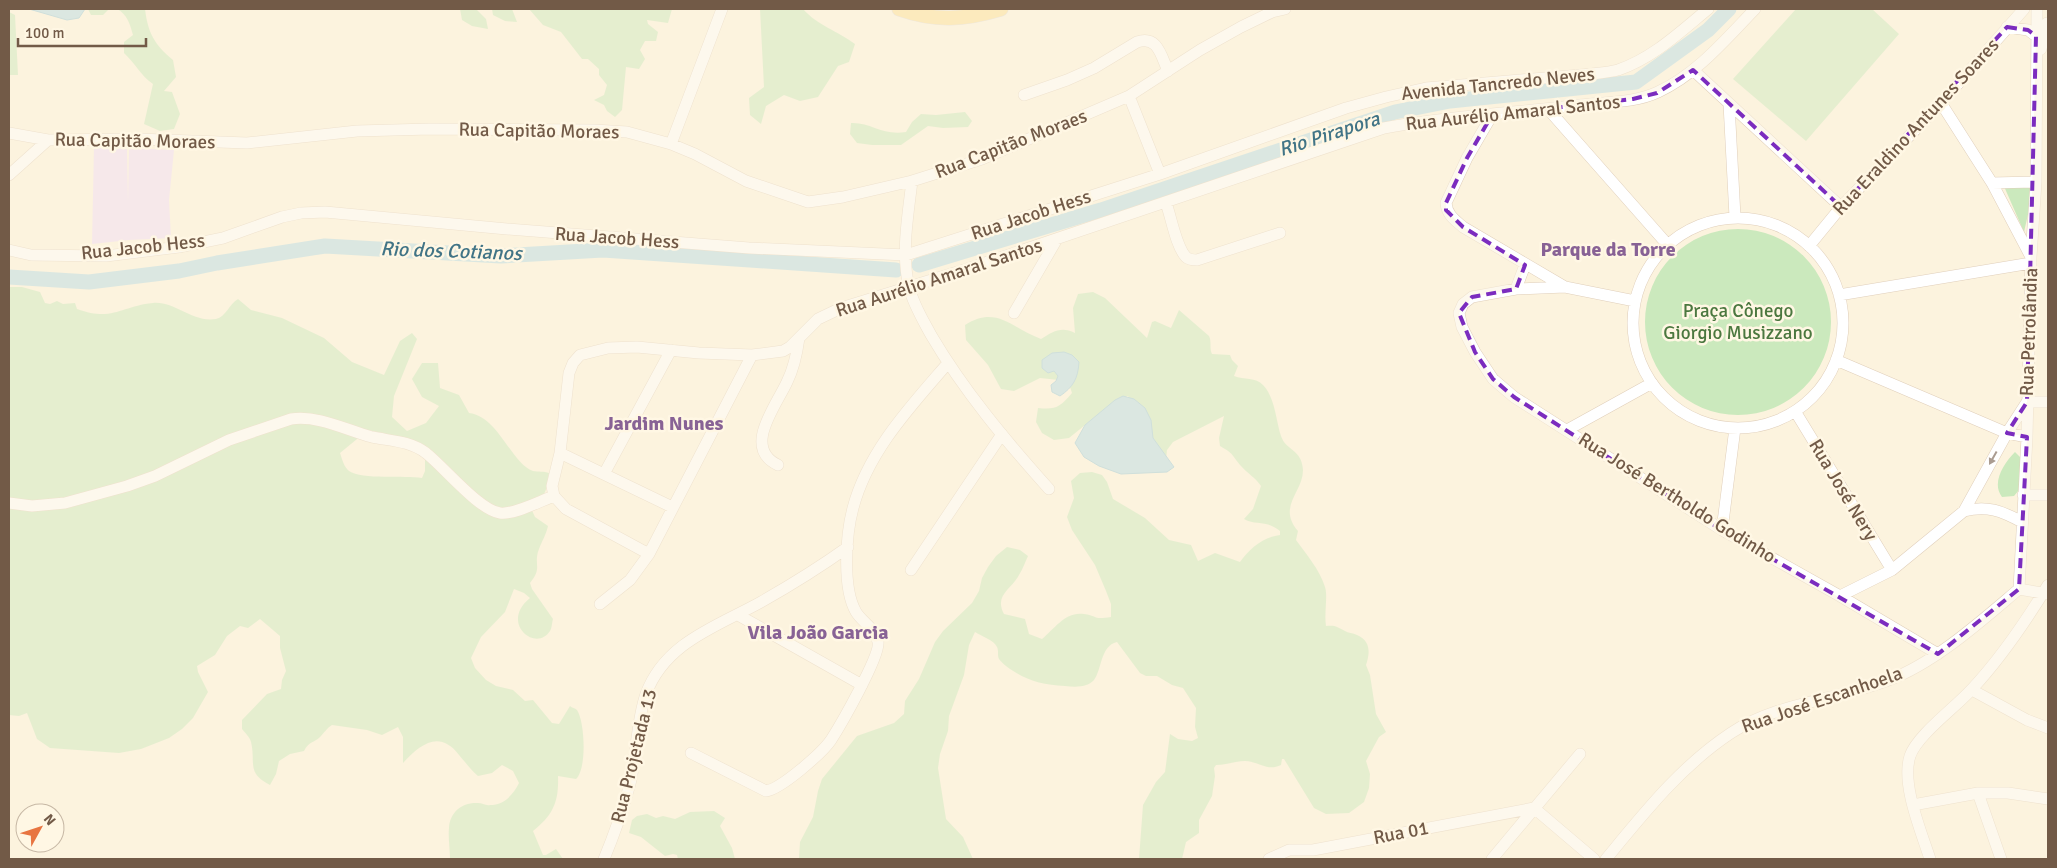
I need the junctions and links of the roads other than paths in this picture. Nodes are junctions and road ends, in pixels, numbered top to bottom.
1 (722, 9) edge
2 (899, 9) edge
3 (1001, 9) edge
4 (1284, 9) edge
5 (1708, 9) edge
6 (1755, 9) edge
7 (2024, 9) edge
8 (2037, 9) edge
9 (2047, 25) edge
10 (2007, 27) junction
11 (2036, 36) junction
12 (1693, 70) junction
13 (1168, 71) junction
14 (2036, 75) junction
15 (1024, 95) dead end
16 (1129, 96) junction
17 (1942, 103) junction
18 (1729, 104) junction
19 (1548, 109) junction
20 (1492, 115) junction
21 (9, 133) edge
22 (48, 140) junction
23 (671, 144) junction
24 (1160, 174) junction
25 (9, 176) edge
26 (912, 181) junction
27 (2036, 182) junction
28 (1992, 183) junction
29 (1166, 202) junction
30 (1841, 207) junction
31 (1735, 217) junction
32 (1280, 233) dead end
33 (1057, 239) junction
34 (1667, 244) junction
35 (1809, 246) junction
36 (9, 250) edge
37 (906, 255) junction
38 (2031, 260) junction
39 (1526, 265) junction
40 (909, 287) junction
41 (1565, 287) junction
42 (1516, 290) junction
43 (1839, 295) junction
44 (1635, 300) junction
45 (1014, 313) dead end
46 (799, 338) junction
47 (671, 350) junction
48 (752, 355) junction
49 (1836, 360) junction
50 (948, 363) junction
51 (1652, 382) junction
52 (2027, 402) junction
53 (2048, 402) edge
54 (1795, 411) junction
55 (1735, 428) junction
56 (1567, 430) junction
57 (2007, 433) junction
58 (1002, 434) junction
59 (2027, 437) junction
60 (560, 453) junction
61 (778, 466) dead end
62 (604, 474) junction
63 (1049, 489) dead end
64 (2023, 495) junction
65 (2048, 495) edge
66 (554, 496) junction
67 (9, 503) edge
68 (672, 507) junction
69 (1964, 511) junction
70 (2022, 522) junction
71 (1722, 530) junction
72 (848, 547) junction
73 (649, 554) junction
74 (911, 570) dead end
75 (1892, 570) junction
76 (2019, 589) junction
77 (2046, 591) edge
78 (1840, 596) junction
79 (600, 604) dead end
80 (738, 615) junction
81 (1938, 654) junction
82 (862, 685) junction
83 (1972, 690) junction
84 (2048, 728) edge
85 (691, 753) dead end
86 (1580, 754) dead end
87 (1978, 793) junction
88 (2048, 799) edge
89 (1914, 806) junction
90 (1534, 808) junction
91 (604, 859) edge
92 (1269, 859) edge
93 (1492, 859) edge
94 (1594, 859) edge
95 (1606, 859) edge
96 (1930, 859) edge
97 (2001, 859) edge

1 - 23 street
2 - 3 main road
4 - 13 street, Rua Capitão Moraes
5 - 24 street, Avenida Tancredo Neves
6 - 12 street, Rua Aurélio Amaral Santos
7 - 10 street, Rua Eraldino Antunes Soares
8 - 9 street
8 - 11 street
9 - 14 street
10 - 11 street
10 - 17 street, Rua Eraldino Antunes Soares
11 - 14 street
12 - 18 street
12 - 19 street, Rua Aurélio Amaral Santos
13 - 15 street
13 - 16 street, Rua Capitão Moraes
14 - 27 street, Rua Petrolândia
16 - 24 street
16 - 26 street, Rua Capitão Moraes
17 - 28 street
17 - 30 street, Rua Eraldino Antunes Soares
18 - 30 street
18 - 31 street
19 - 20 street, Rua Aurélio Amaral Santos
19 - 34 street
20 - 29 street, Rua Aurélio Amaral Santos
20 - 39 street
21 - 22 street, Rua Capitão Moraes
22 - 23 street, Rua Capitão Moraes
22 - 25 street
23 - 26 street, Rua Capitão Moraes
24 - 37 street, Rua Jacob Hess
26 - 37 street
27 - 28 street
27 - 38 street, Rua Petrolândia
28 - 38 street
29 - 32 street
29 - 33 street, Rua Aurélio Amaral Santos
30 - 35 street, Rua Eraldino Antunes Soares
31 - 34 street
31 - 35 street
33 - 40 street, Rua Aurélio Amaral Santos
33 - 45 street
34 - 44 street
35 - 43 street
36 - 37 street, Rua Jacob Hess
37 - 40 street
38 - 43 street
38 - 52 street, Rua Petrolândia
39 - 41 street
39 - 42 street
40 - 46 street, Rua Aurélio Amaral Santos
40 - 50 street
41 - 42 street
41 - 44 street
42 - 56 street, Rua José Bertholdo Godinho
43 - 49 street
44 - 51 street
46 - 48 street, Rua Aurélio Amaral Santos
46 - 61 street
47 - 48 street, Rua Aurélio Amaral Santos
47 - 60 street, Rua Aurélio Amaral Santos
47 - 62 street
48 - 68 street
49 - 54 street
49 - 57 street
50 - 58 street
50 - 72 street
51 - 55 street
51 - 56 street
52 - 53 street
52 - 57 street
52 - 59 street, Rua Petrolândia
54 - 55 street
54 - 75 street, Rua José Nery
55 - 71 street
56 - 71 street, Rua José Bertholdo Godinho
57 - 59 street
57 -> 69 street
58 - 63 street
58 - 74 street
59 - 64 street, Rua Petrolândia
60 - 62 street
60 - 66 street, Rua Aurélio Amaral Santos
62 - 68 street
64 - 65 street
64 - 70 street, Rua Petrolândia
66 - 67 street
66 - 73 street
68 - 73 street
69 - 70 street
69 - 75 street
70 - 76 street, Rua Petrolândia
71 - 78 street, Rua José Bertholdo Godinho
72 - 80 street, Rua Projetada 13
72 - 82 street
73 - 79 street
75 - 78 street
76 - 77 street
76 - 81 street, Rua José Escanhoela
77 - 83 street
78 - 81 street, Rua José Bertholdo Godinho
80 - 82 street
80 - 91 street, Rua Projetada 13
81 - 95 street, Rua José Escanhoela
82 - 85 street
83 - 84 street
83 - 89 street
86 - 90 street
87 - 88 street
87 - 89 street
87 - 97 street
89 - 96 street
90 - 92 street, Rua 01
90 - 93 street
90 - 94 street

